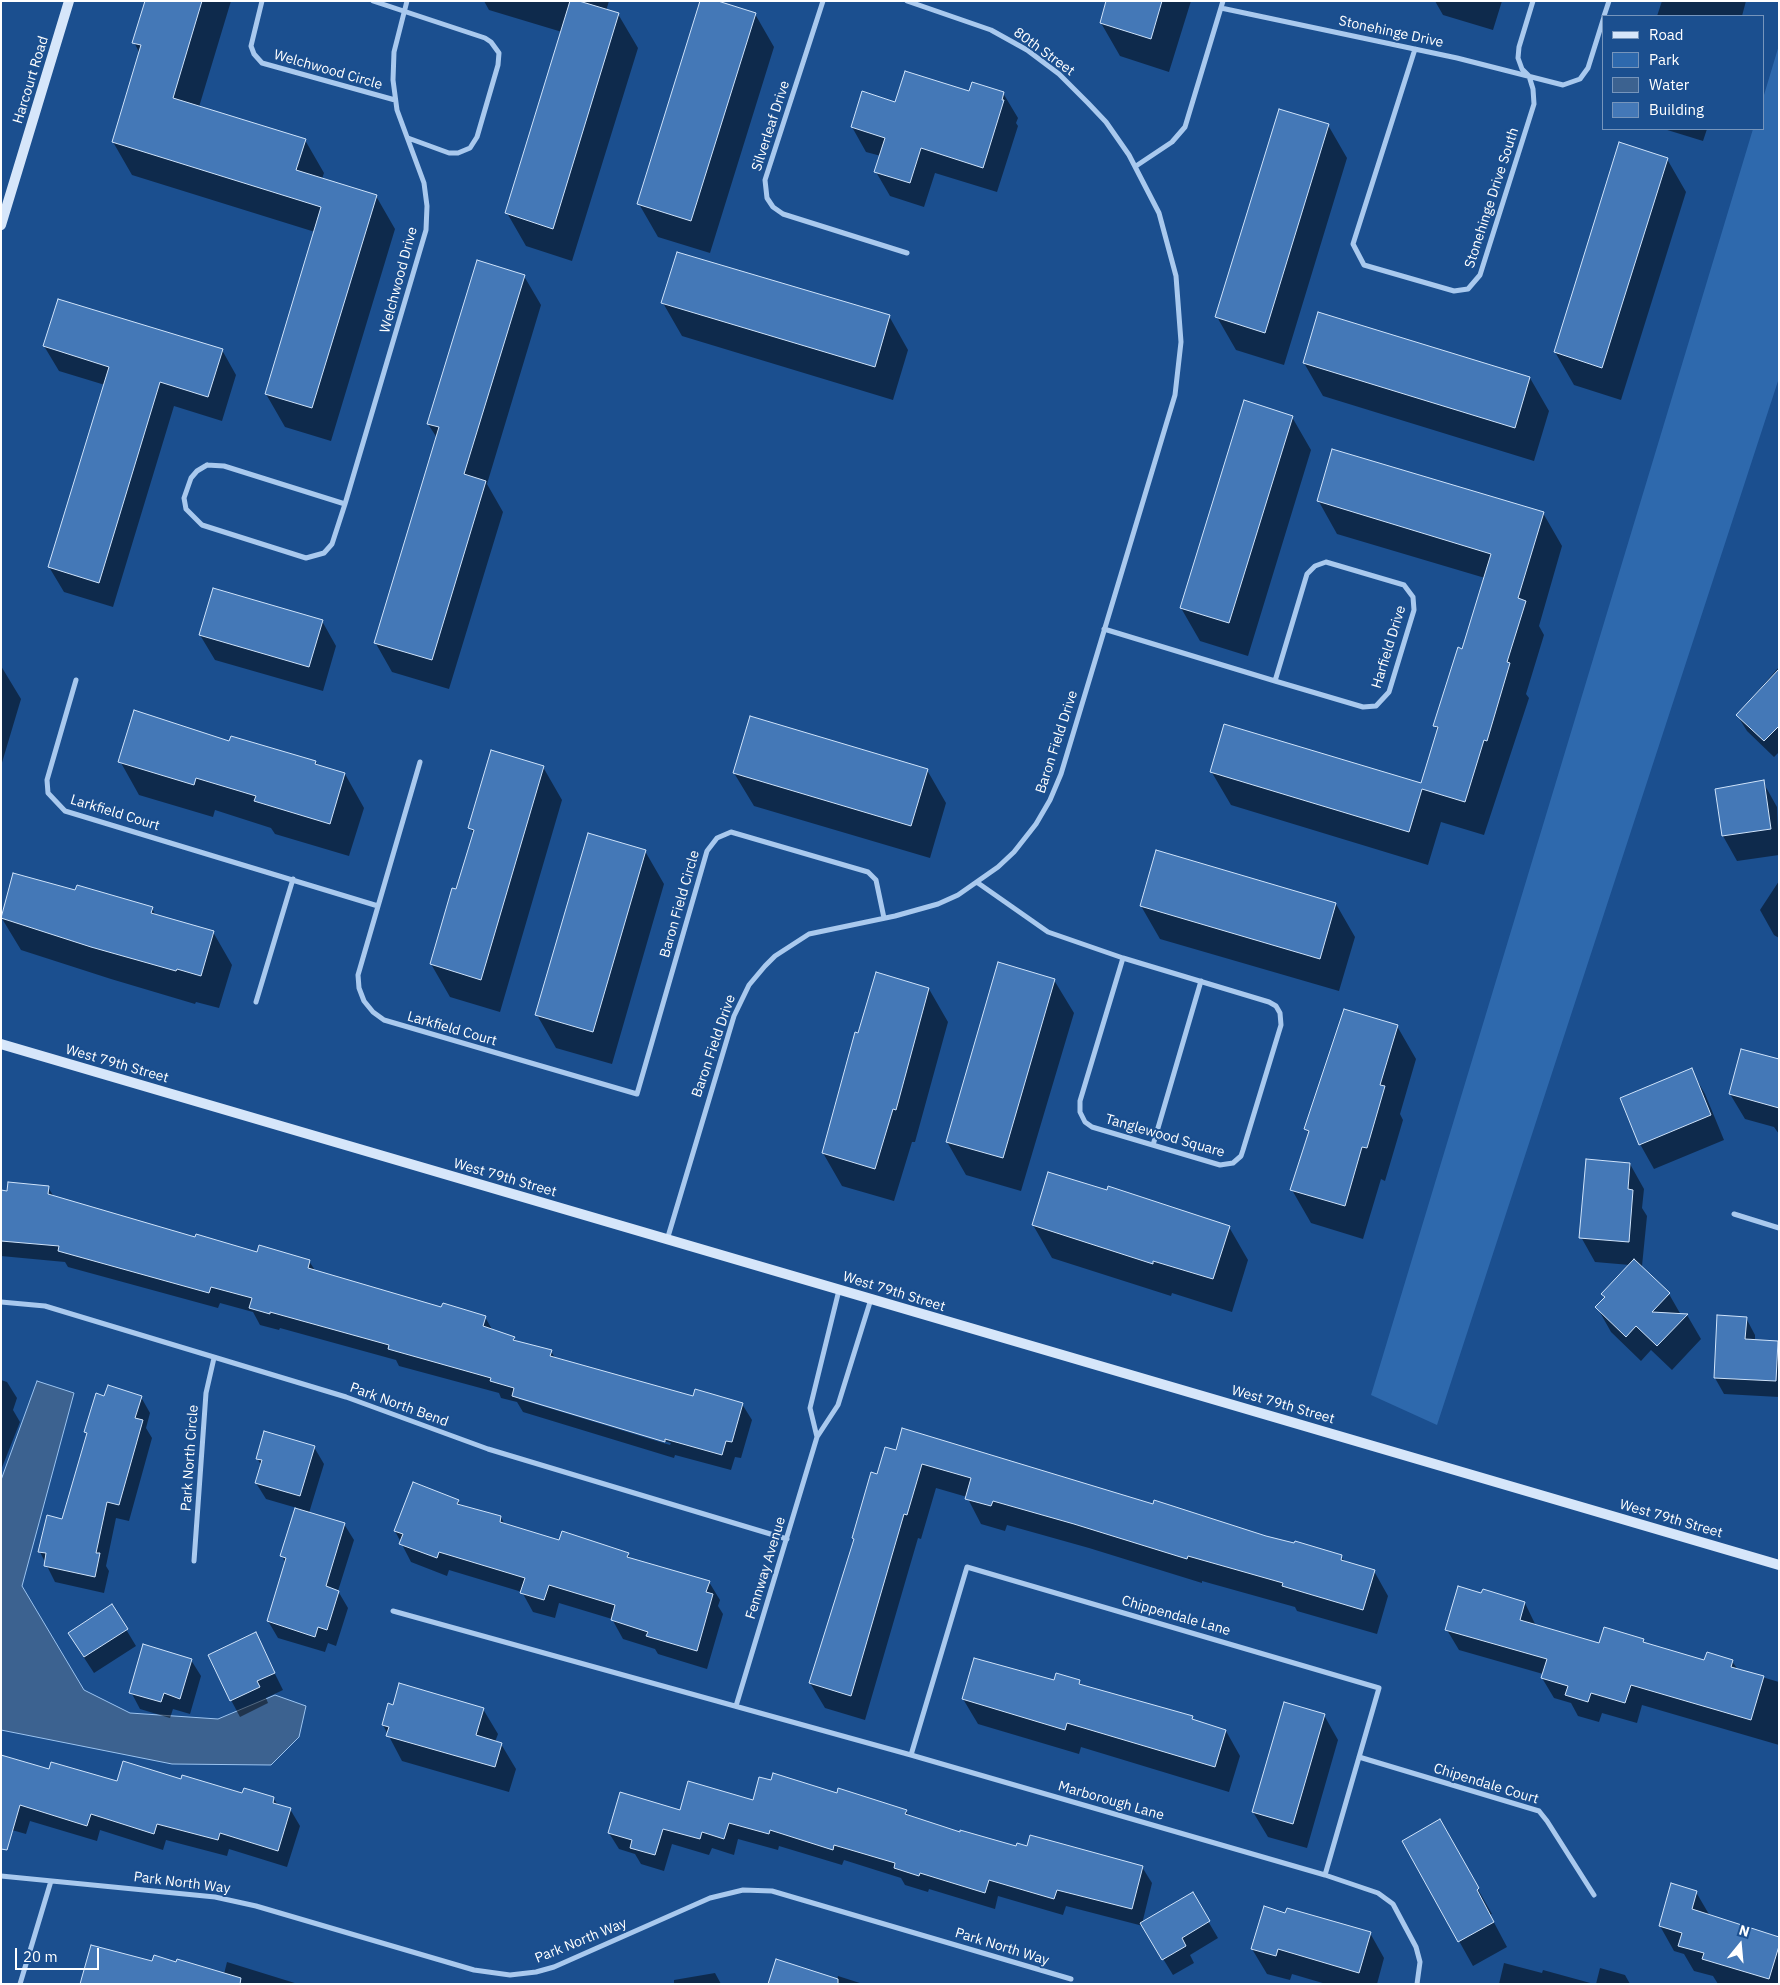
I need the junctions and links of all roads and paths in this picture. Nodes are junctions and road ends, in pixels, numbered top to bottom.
1 (69, 1) edge
2 (262, 1) edge
3 (373, 1) edge
4 (408, 1) edge
5 (823, 1) edge
6 (907, 1) edge
7 (1223, 1) edge
8 (1533, 1) edge
9 (1609, 1) edge
10 (1221, 8) junction
11 (405, 10) junction
12 (1605, 15) edge
13 (1602, 23) edge
14 (1414, 49) junction
15 (1529, 76) junction
16 (395, 100) junction
17 (407, 137) junction
18 (1136, 166) junction
19 (1, 225) edge
20 (907, 253) dead end
21 (345, 504) junction
22 (1104, 629) junction
23 (76, 680) dead end
24 (1275, 681) junction
25 (420, 762) dead end
26 (293, 879) junction
27 (978, 883) junction
28 (378, 906) junction
29 (884, 918) junction
30 (1123, 958) junction
31 (1201, 981) junction
32 (256, 1002) dead end
33 (1, 1044) edge
34 (637, 1094) joint
35 (1153, 1145) junction
36 (1734, 1214) dead end
37 (1779, 1228) edge
38 (667, 1240) junction
39 (839, 1290) junction
40 (871, 1299) junction
41 (1, 1302) edge
42 (214, 1358) junction
43 (816, 1437) junction
44 (787, 1539) junction
45 (194, 1561) dead end
46 (1779, 1565) edge
47 (393, 1611) dead end
48 (736, 1706) junction
49 (911, 1755) junction
50 (1359, 1757) junction
51 (1325, 1875) junction
52 (1, 1876) edge
53 (51, 1880) junction
54 (1594, 1895) dead end
55 (1071, 1980) dead end
56 (20, 1984) edge
57 (1417, 1984) edge

1 - 19 main road, Harcourt Road
2 - 16 street, Welchwood Circle
3 - 11 street
4 - 11 street, Welchwood Drive
5 - 20 street, Silverleaf Drive
6 - 18 street, 80th Street
7 - 10 street
8 - 15 street
9 - 12 street, Stonehinge Drive
10 - 14 street, Stonehinge Drive
10 - 18 street
11 - 16 street, Welchwood Drive
11 - 17 street
13 - 15 street, Stonehinge Drive
14 - 15 street, Stonehinge Drive
14 - 15 street, Stonehinge Drive South
16 - 17 street, Welchwood Drive
17 - 21 street, Welchwood Drive
18 - 22 street, Baron Field Drive
21 - 21 street, Welchwood Drive
22 - 24 street, Harfield Drive
22 - 27 street, Baron Field Drive
23 - 26 street, Larkfield Court
24 - 24 street, Harfield Drive
25 - 28 street, Larkfield Court
26 - 28 street, Larkfield Court
26 - 32 street
27 - 29 street, Baron Field Drive
27 - 30 street, Tanglewood Square
28 - 34 street, Larkfield Court
29 - 34 street, Baron Field Circle
29 - 38 street, Baron Field Drive
30 - 31 street, Tanglewood Square
30 - 35 street, Tanglewood Square
31 - 35 street
31 - 35 street, Tanglewood Square
33 - 38 main road, West 79th Street
36 - 37 street
38 - 39 main road, West 79th Street
39 - 40 main road, West 79th Street
39 - 43 street, Fennway Avenue
40 - 43 street, Fennway Avenue
40 - 46 main road, West 79th Street
41 - 42 street, Park North Bend
42 - 44 street, Park North Bend
42 - 45 street, Park North Circle
43 - 44 street, Fennway Avenue
44 - 48 street, Fennway Avenue
47 - 48 street, Marborough Lane
48 - 49 street, Marborough Lane
49 - 50 street, Chippendale Lane
49 - 51 street, Marborough Lane
50 - 51 street, Chippendale Lane
50 - 54 street, Chipendale Court
51 - 57 street, Marborough Lane
52 - 53 street, Park North Way
53 - 55 street, Park North Way
53 - 56 street

